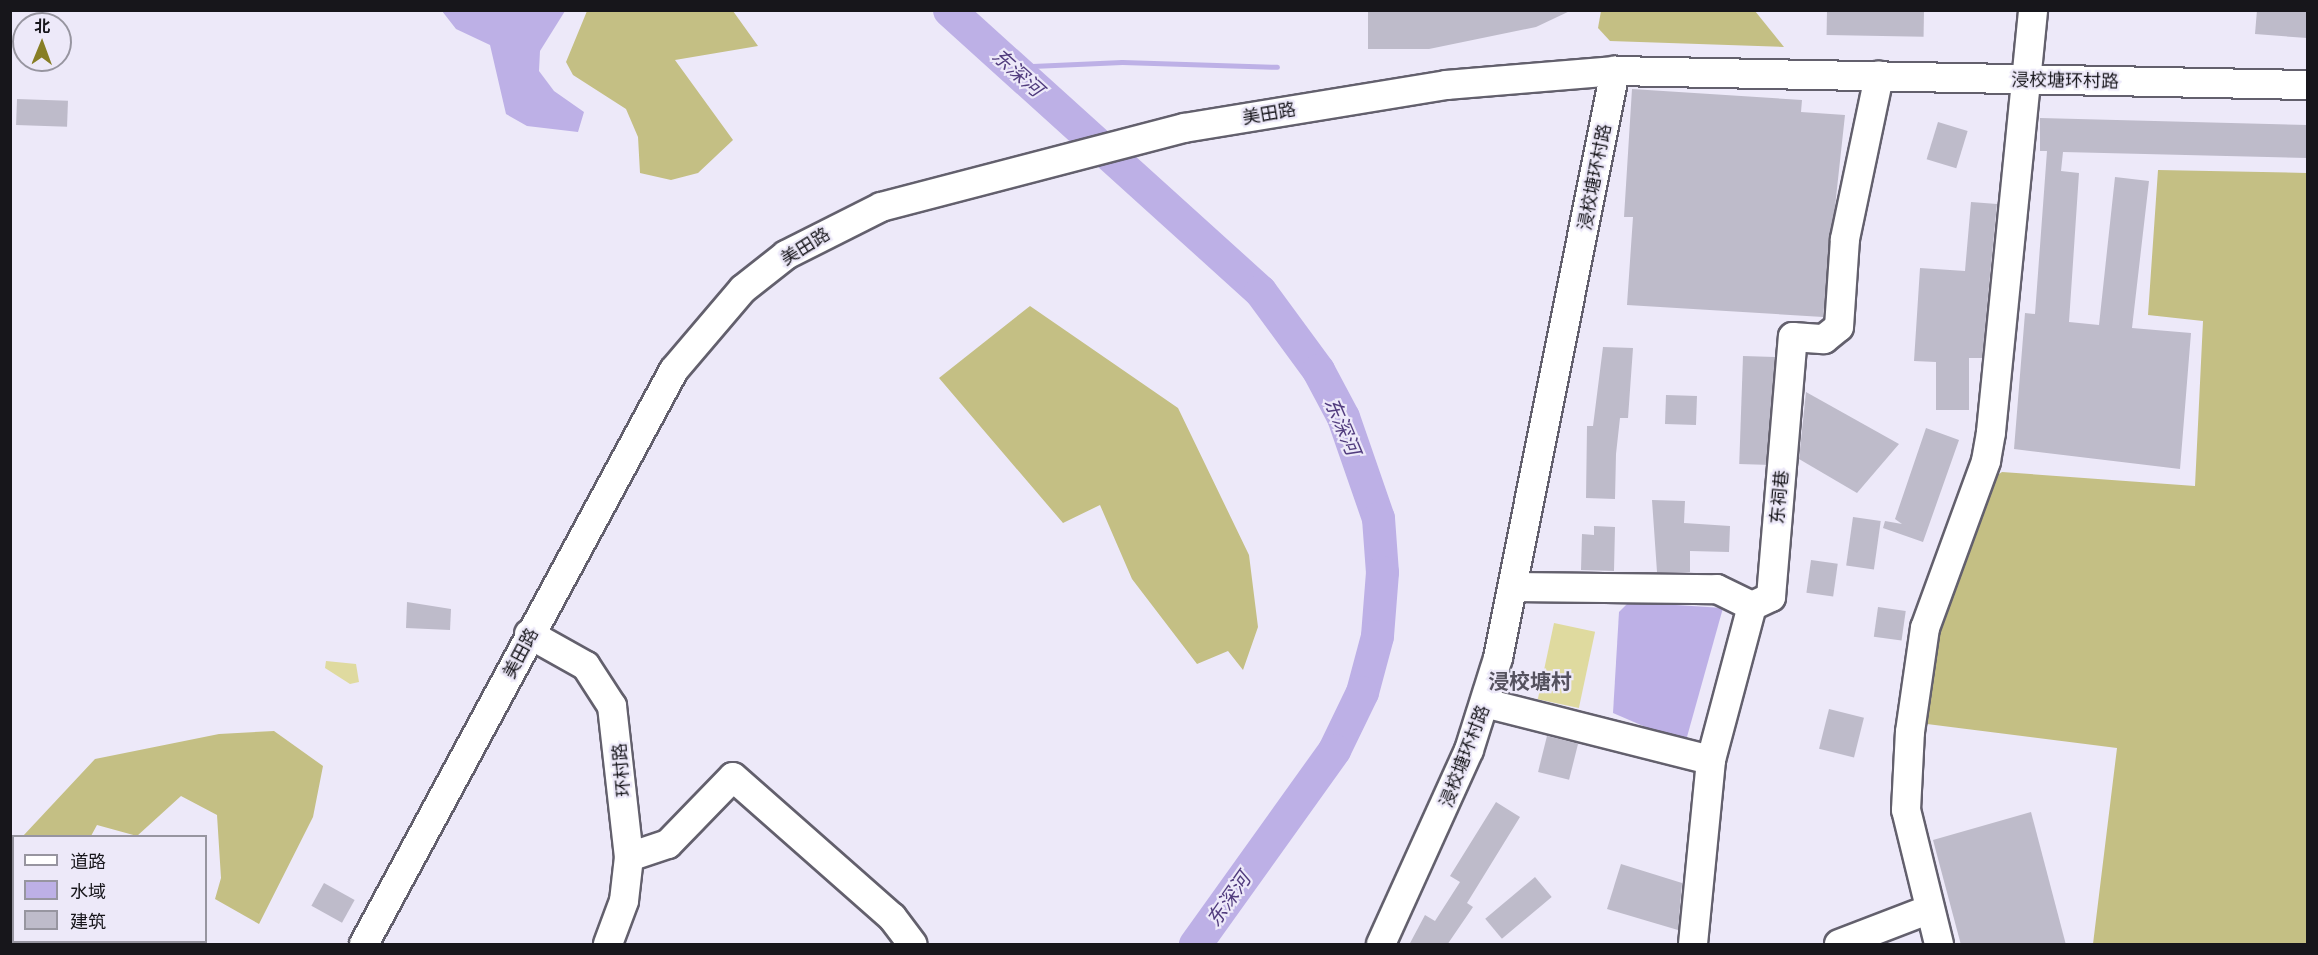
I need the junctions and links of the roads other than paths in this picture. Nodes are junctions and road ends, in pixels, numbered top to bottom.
1 (2033, 10) edge
2 (1615, 71) junction
3 (1879, 76) junction
4 (2026, 79) junction
5 (2307, 85) edge
6 (1514, 587) junction
7 (1752, 606) junction
8 (530, 634) junction
9 (1485, 703) junction
10 (1711, 760) junction
11 (629, 857) junction
12 (1930, 909) junction
13 (364, 945) edge
14 (608, 945) edge
15 (912, 945) edge
16 (1381, 945) edge
17 (1693, 945) edge
18 (1839, 945) edge
19 (1939, 945) edge

1 - 4 street
2 - 3 street, 浸校塘环村路
2 - 6 street, 浸校塘环村路
2 - 8 street, 美田路
3 - 4 street, 浸校塘环村路
3 - 7 street, 东祠巷
4 - 5 street, 浸校塘环村路
4 - 12 street
6 - 7 street
6 - 9 street, 浸校塘环村路
7 - 10 street
8 - 11 street, 环村路
8 - 13 street, 美田路
9 - 10 street
9 - 16 street, 浸校塘环村路
10 - 17 street
11 - 14 street, 环村路
11 - 15 street
12 - 18 street
12 - 19 street

